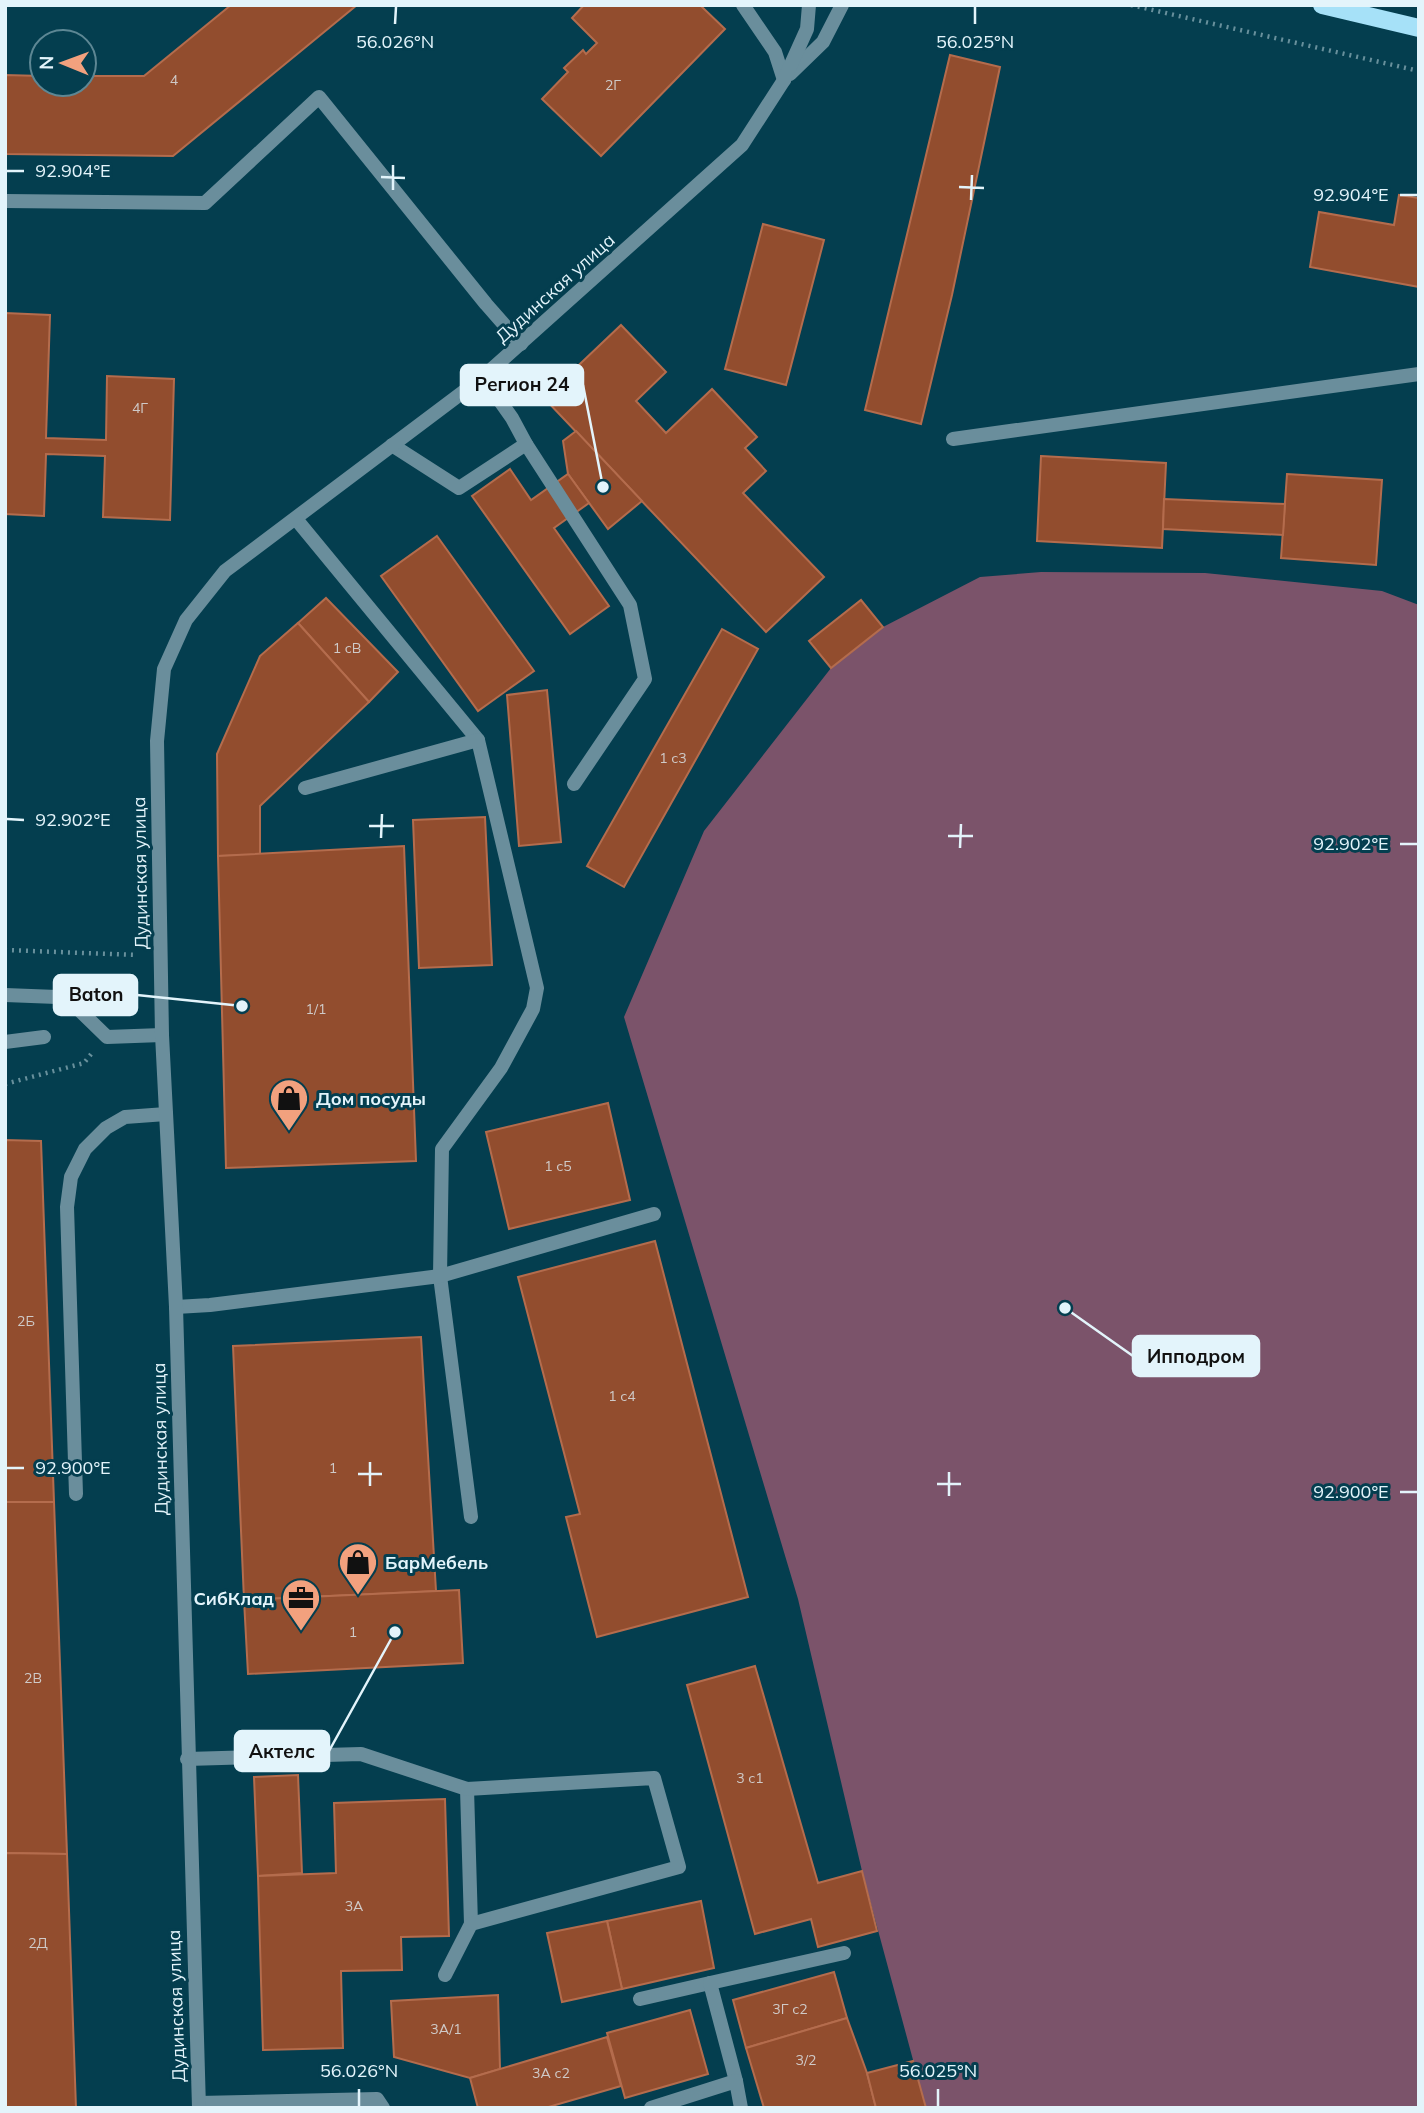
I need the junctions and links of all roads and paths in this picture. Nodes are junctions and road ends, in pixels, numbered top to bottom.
1 (743, 5) edge
2 (809, 5) edge
3 (842, 5) edge
4 (1130, 5) edge
5 (1322, 5) edge
6 (1419, 28) edge
7 (1419, 71) edge
8 (784, 80) junction
9 (5, 201) edge
10 (521, 344) junction
11 (1419, 374) edge
12 (482, 377) junction
13 (953, 439) dead end
14 (526, 444) junction
15 (391, 445) junction
16 (296, 519) junction
17 (478, 740) junction
18 (574, 784) dead end
19 (304, 788) dead end
20 (5, 950) edge
21 (136, 955) dead end
22 (5, 995) edge
23 (162, 1035) junction
24 (44, 1037) dead end
25 (107, 1037) junction
26 (5, 1042) edge
27 (5, 1084) edge
28 (166, 1114) junction
29 (654, 1214) dead end
30 (440, 1276) junction
31 (176, 1307) junction
32 (76, 1494) dead end
33 (471, 1517) dead end
34 (187, 1759) junction
35 (467, 1789) junction
36 (471, 1924) junction
37 (844, 1953) dead end
38 (445, 1975) dead end
39 (710, 1983) junction
40 (639, 1999) dead end
41 (736, 2081) junction
42 (199, 2105) edge
43 (383, 2108) edge
44 (651, 2108) edge
45 (741, 2108) edge

1 - 8 street
2 - 8 street
3 - 8 street
4 - 7 path
5 - 6 main road
8 - 10 street, Дудинская улица
9 - 10 street
10 - 12 street, Дудинская улица
11 - 13 street
12 - 14 street
12 - 15 street, Дудинская улица
14 - 15 street
14 - 18 street
15 - 16 street, Дудинская улица
16 - 17 street
16 - 23 street, Дудинская улица
17 - 19 street
17 - 30 street
20 - 21 path
22 - 25 street
23 - 25 street
23 - 28 street, Дудинская улица
24 - 26 street
25 - 27 path
28 - 31 street, Дудинская улица
28 - 32 street
29 - 30 street
30 - 31 street
30 - 33 street
31 - 34 street, Дудинская улица
34 - 35 street
34 - 42 street, Дудинская улица
35 - 36 street
35 - 36 street
36 - 38 street
37 - 39 street
39 - 40 street
39 - 41 street
41 - 44 street
41 - 45 street
42 - 43 street

